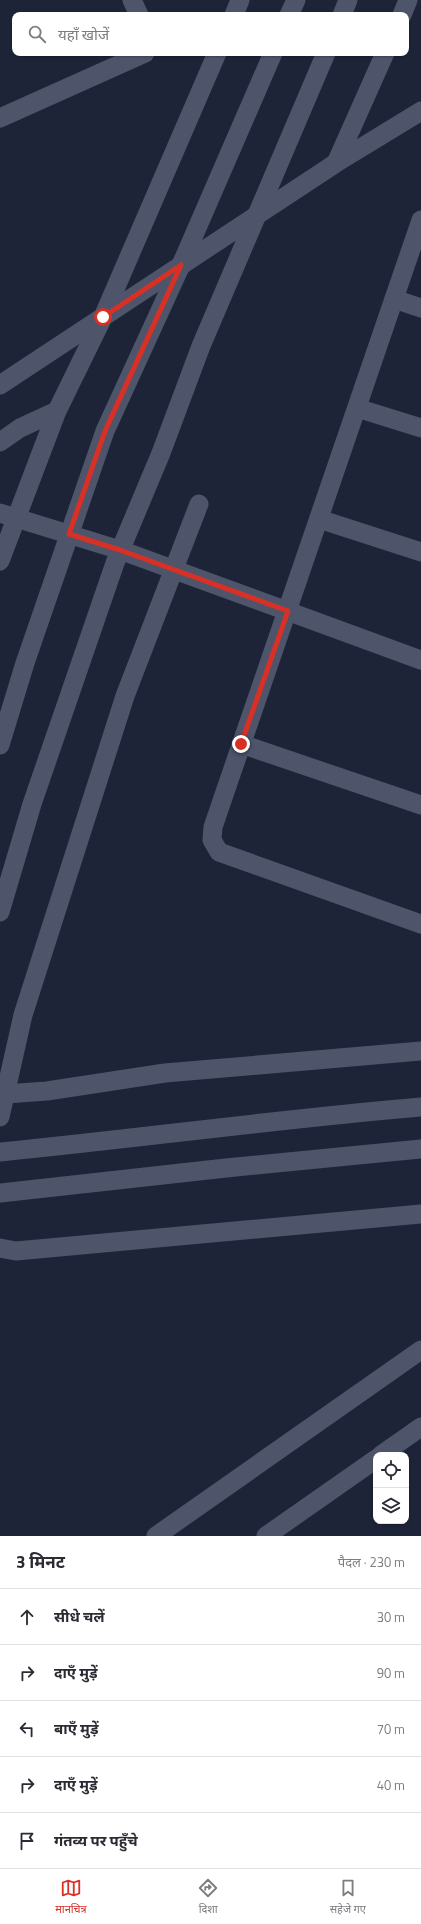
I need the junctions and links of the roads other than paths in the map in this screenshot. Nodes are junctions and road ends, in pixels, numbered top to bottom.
1 (132, 0) edge
2 (240, 0) edge
3 (296, 0) edge
4 (348, 0) edge
5 (408, 0) edge
6 (138, 12) edge
7 (235, 12) edge
8 (291, 12) edge
9 (343, 12) edge
10 (403, 12) edge
11 (138, 56) edge
12 (216, 56) edge
13 (272, 56) edge
14 (325, 56) edge
15 (384, 56) edge
16 (421, 111) edge
17 (0, 118) edge
18 (336, 163) junction
19 (256, 216) junction
20 (419, 230) edge
21 (181, 265) junction
22 (394, 299) junction
23 (421, 308) edge
24 (103, 317) junction
25 (0, 385) edge
26 (357, 408) junction
27 (57, 411) junction
28 (421, 428) edge
29 (0, 442) edge
30 (199, 504) dead end
31 (8, 515) edge
32 (319, 519) junction
33 (69, 534) junction
34 (120, 550) junction
35 (421, 552) edge
36 (0, 560) edge
37 (174, 569) junction
38 (288, 611) junction
39 (421, 660) edge
40 (241, 744) junction
41 (0, 745) edge
42 (421, 806) edge
43 (0, 912) edge
44 (421, 924) edge
45 (421, 1051) edge
46 (5, 1094) junction
47 (421, 1107) edge
48 (0, 1117) edge
49 (421, 1149) edge
50 (0, 1152) edge
51 (0, 1193) edge
52 (421, 1214) edge
53 (0, 1248) edge
54 (421, 1350) edge
55 (421, 1427) edge
56 (385, 1452) edge
57 (373, 1461) edge
58 (156, 1536) edge
59 (266, 1536) edge

1 - 6 street
2 - 7 street
3 - 8 street
4 - 9 street
5 - 10 street
11 - 17 street
12 - 24 street
13 - 21 street
14 - 19 street
15 - 18 street
16 - 18 street
18 - 19 street
19 - 21 street
19 - 34 street
20 - 22 street
21 - 24 street
21 - 33 street
22 - 23 street
22 - 26 street
24 - 25 street
24 - 27 street
26 - 28 street
26 - 32 street
27 - 29 street
27 - 31 street
30 - 37 street
31 - 33 street
31 - 36 street
32 - 35 street
32 - 38 street
33 - 34 street
33 - 41 street
34 - 37 street
34 - 43 street
37 - 38 street
37 - 46 street
38 - 39 street
38 - 40 street
40 - 42 street
40 - 44 street
45 - 46 street
46 - 48 street
47 - 50 street
49 - 51 street
52 - 53 street
54 - 58 street
55 - 56 street
57 - 59 street

